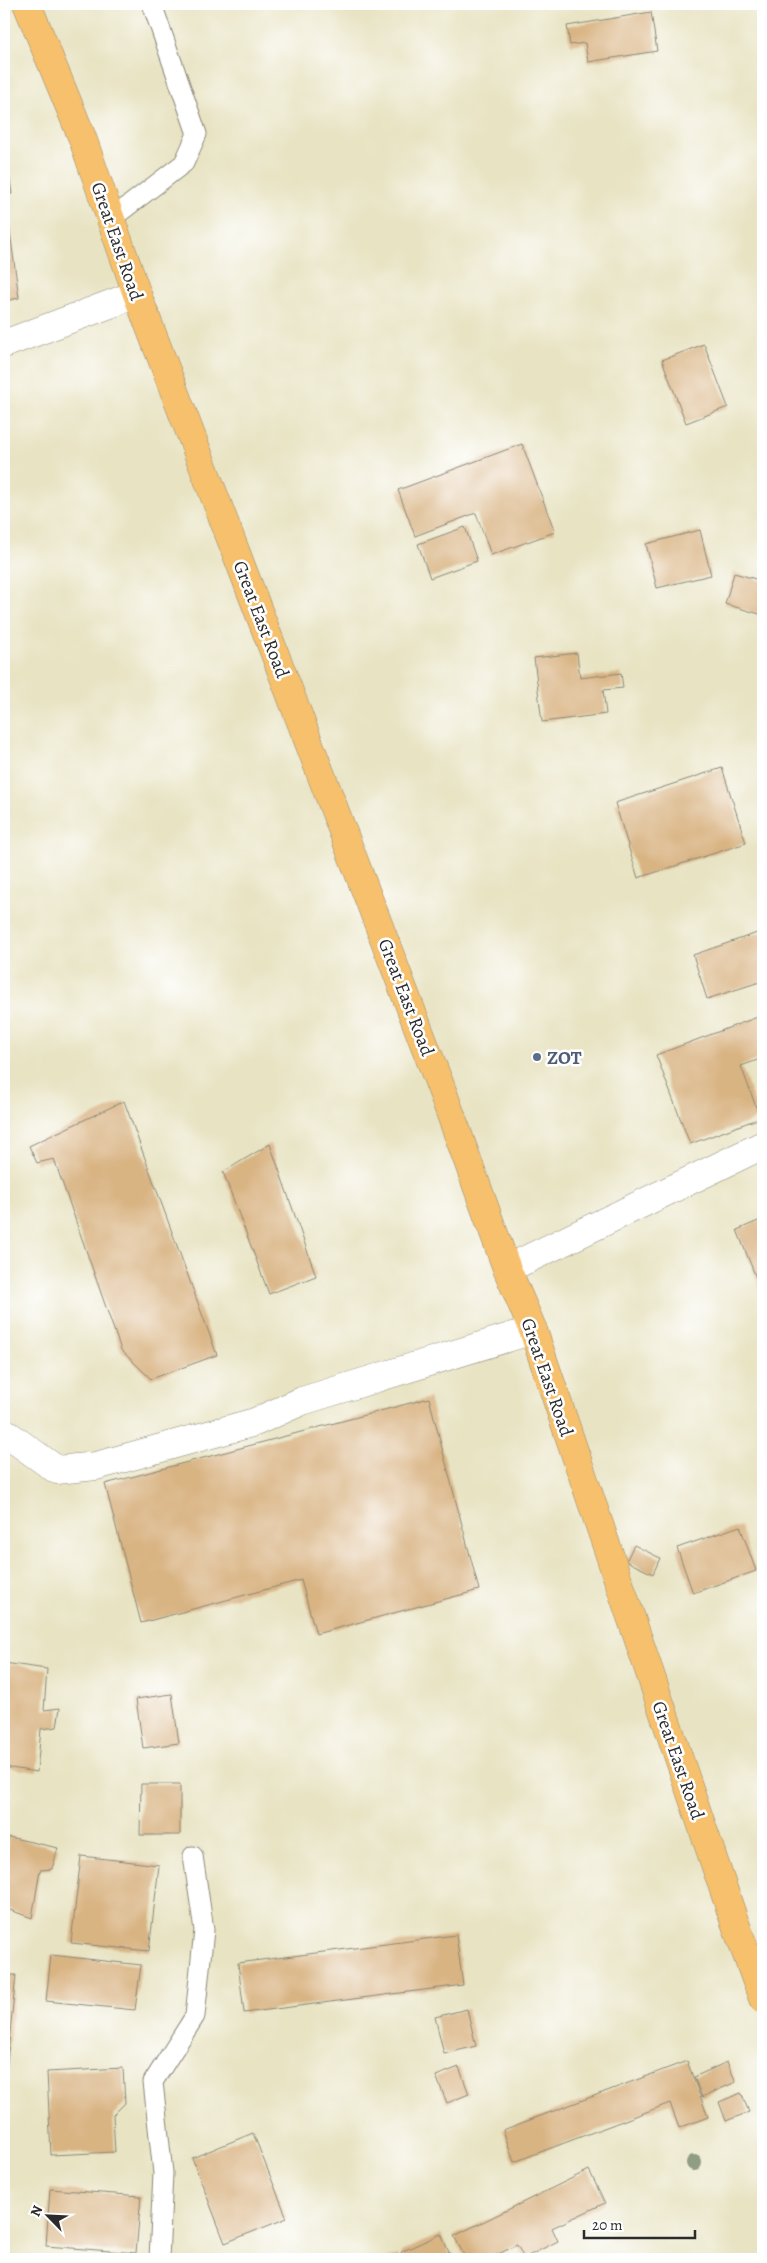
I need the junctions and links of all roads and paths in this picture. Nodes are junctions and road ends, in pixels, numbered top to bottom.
1 (27, 4) edge
2 (152, 4) edge
3 (110, 219) junction
4 (137, 294) junction
5 (4, 344) edge
6 (763, 1145) edge
7 (507, 1269) junction
8 (532, 1330) junction
9 (5, 1438) edge
10 (193, 1856) dead end
11 (763, 1999) edge
12 (160, 2259) edge

1 - 3 highway, Great East Road
2 - 3 lane
3 - 4 highway, Great East Road
4 - 5 street
4 - 7 highway, Great East Road
6 - 7 street
7 - 8 highway, Great East Road
8 - 9 street
8 - 11 highway, Great East Road
10 - 12 lane

